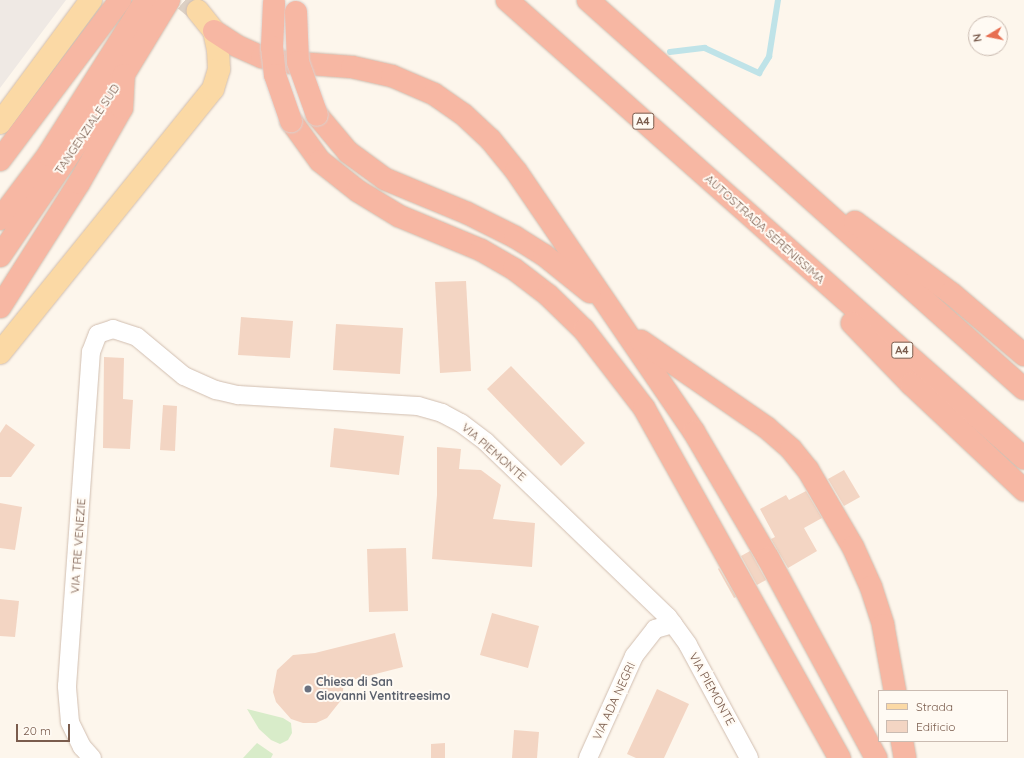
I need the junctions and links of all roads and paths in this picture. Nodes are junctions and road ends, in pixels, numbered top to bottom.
1 (91, 0) edge
2 (120, 0) edge
3 (146, 0) edge
4 (169, 0) edge
5 (507, 0) edge
6 (588, 0) edge
7 (274, 1) edge
8 (297, 6) edge
9 (198, 11) tunnel mouth
10 (214, 31) junction
11 (124, 74) junction
12 (0, 123) edge
13 (762, 155) junction
14 (0, 160) edge
15 (0, 219) edge
16 (780, 242) junction
17 (0, 256) edge
18 (0, 306) edge
19 (617, 318) junction
20 (102, 331) joint
21 (0, 353) edge
22 (1024, 355) edge
23 (1024, 389) edge
24 (1024, 458) edge
25 (1024, 490) edge
26 (673, 624) junction
27 (895, 690) edge
28 (902, 742) edge
29 (92, 758) edge
30 (588, 758) edge
31 (750, 758) edge
32 (840, 758) edge
33 (876, 758) edge
34 (905, 758) edge

1 - 12 main road
2 - 14 highway
3 - 15 highway, TANGENZIALE SUD
4 - 11 highway, TANGENZIALE SUD
5 - 16 highway, AUTOSTRADA SERENISSIMA / A4
6 - 13 highway
7 - 32 highway, bridge
8 - 19 highway, bridge
9 - 10 main road
10 - 19 highway
10 - 21 main road
11 - 17 highway, TANGENZIALE SUD
11 - 18 highway
13 - 22 highway
13 - 23 highway
16 - 24 highway, AUTOSTRADA SERENISSIMA / A4
16 - 25 highway
19 - 27 highway
19 - 33 highway
20 - 26 street, VIA PIEMONTE
20 - 29 street, VIA TRE VENEZIE
26 - 30 street, VIA ADA NEGRI
26 - 31 street, VIA PIEMONTE
28 - 34 highway

